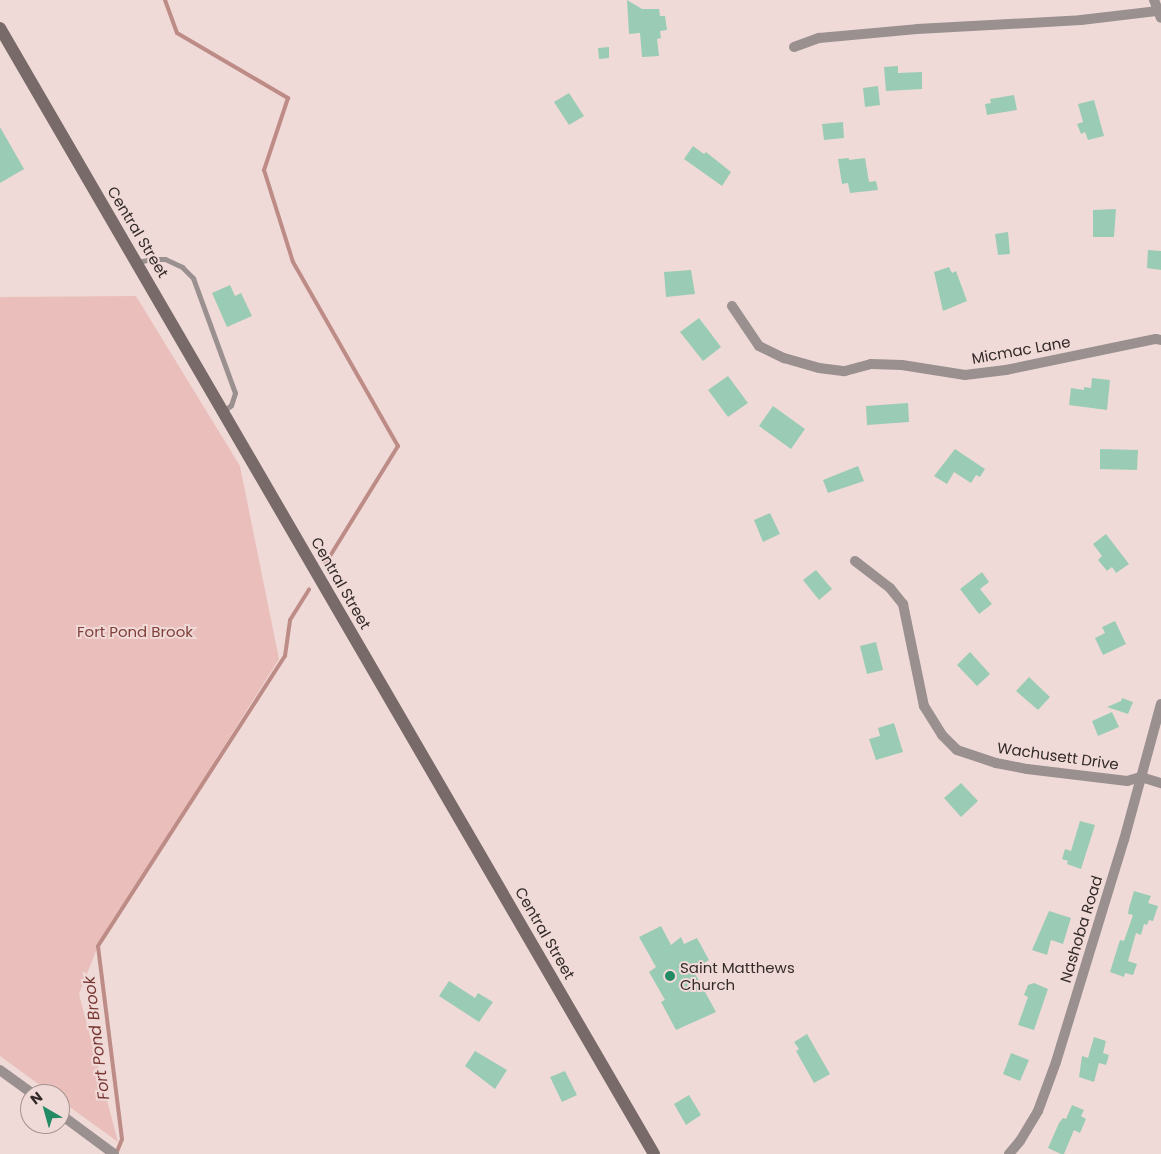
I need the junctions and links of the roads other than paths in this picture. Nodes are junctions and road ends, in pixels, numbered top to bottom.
1 (1154, 0) edge
2 (1160, 15) edge
3 (0, 28) edge
4 (794, 47) dead end
5 (137, 262) junction
6 (732, 306) dead end
7 (1161, 340) edge
8 (223, 411) junction
9 (856, 561) dead end
10 (1161, 704) edge
11 (1141, 777) junction
12 (1161, 782) edge
13 (2, 1075) edge
14 (20, 1086) edge
15 (70, 1121) edge
16 (111, 1152) edge
17 (1013, 1152) edge
18 (654, 1154) edge

1 - 2 street
2 - 4 street
3 - 5 street, Central Street
5 - 8 street, Central Street
5 - 8 lane
6 - 7 street, Micmac Lane
8 - 18 street, Central Street
9 - 11 street, Wachusett Drive
10 - 11 street, Nashoba Road
11 - 12 street
11 - 17 street, Nashoba Road
13 - 14 street
15 - 16 street

